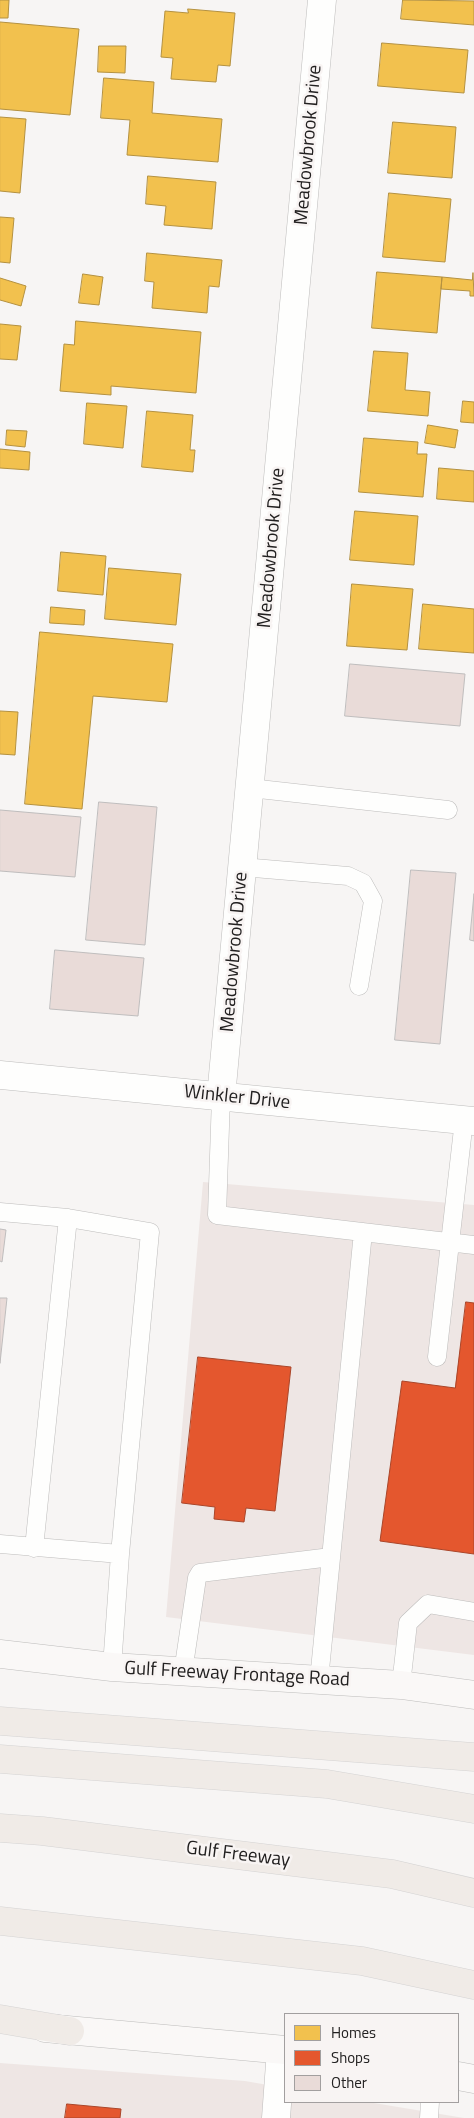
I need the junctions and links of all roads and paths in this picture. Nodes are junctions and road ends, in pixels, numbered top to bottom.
1 (322, 0) edge
2 (250, 788) junction
3 (448, 810) dead end
4 (242, 867) junction
5 (359, 986) dead end
6 (0, 1075) edge
7 (221, 1097) junction
8 (469, 1120) edge
9 (0, 1212) edge
10 (68, 1218) junction
11 (363, 1232) junction
12 (449, 1242) junction
13 (474, 1245) edge
14 (437, 1357) dead end
15 (0, 1544) edge
16 (34, 1548) junction
17 (120, 1554) junction
18 (331, 1557) junction
19 (474, 1612) edge
20 (0, 1654) edge
21 (112, 1668) junction
22 (183, 1672) junction
23 (319, 1680) junction
24 (401, 1685) junction
25 (474, 1695) edge
26 (0, 1721) edge
27 (474, 1757) edge
28 (0, 1760) edge
29 (474, 1809) edge
30 (0, 1828) edge
31 (474, 1893) edge
32 (0, 1921) edge
33 (474, 1985) edge
34 (0, 2019) edge
35 (0, 2024) edge
36 (70, 2031) junction
37 (283, 2050) edge
38 (459, 2076) edge
39 (474, 2079) edge
40 (430, 2103) edge
41 (276, 2118) edge
42 (428, 2118) edge

1 - 2 street, Meadowbrook Drive
2 - 3 lane
2 - 4 street, Meadowbrook Drive
4 - 5 lane
4 - 7 street, Meadowbrook Drive
6 - 7 street, Winkler Drive
7 - 8 street, Winkler Drive
7 - 11 lane
8 - 12 lane
9 - 10 lane
10 - 16 lane
10 - 17 lane
11 - 12 lane
11 - 18 lane
12 - 13 lane
12 - 14 lane
15 - 16 lane
16 - 17 lane
17 - 21 lane
18 - 22 lane
18 - 23 lane
19 - 24 lane
20 - 21 main road, Gulf Freeway Frontage Road
21 - 22 main road, Gulf Freeway Frontage Road
22 - 23 main road, Gulf Freeway Frontage Road
23 - 24 main road, Gulf Freeway Frontage Road
24 - 25 main road, Gulf Freeway Frontage Road
26 - 27 highway
28 - 29 highway
30 - 31 highway, Gulf Freeway
32 - 33 highway
34 - 36 highway
35 - 36 main road
36 - 37 main road
37 - 41 street
38 - 39 main road
40 - 42 lane

